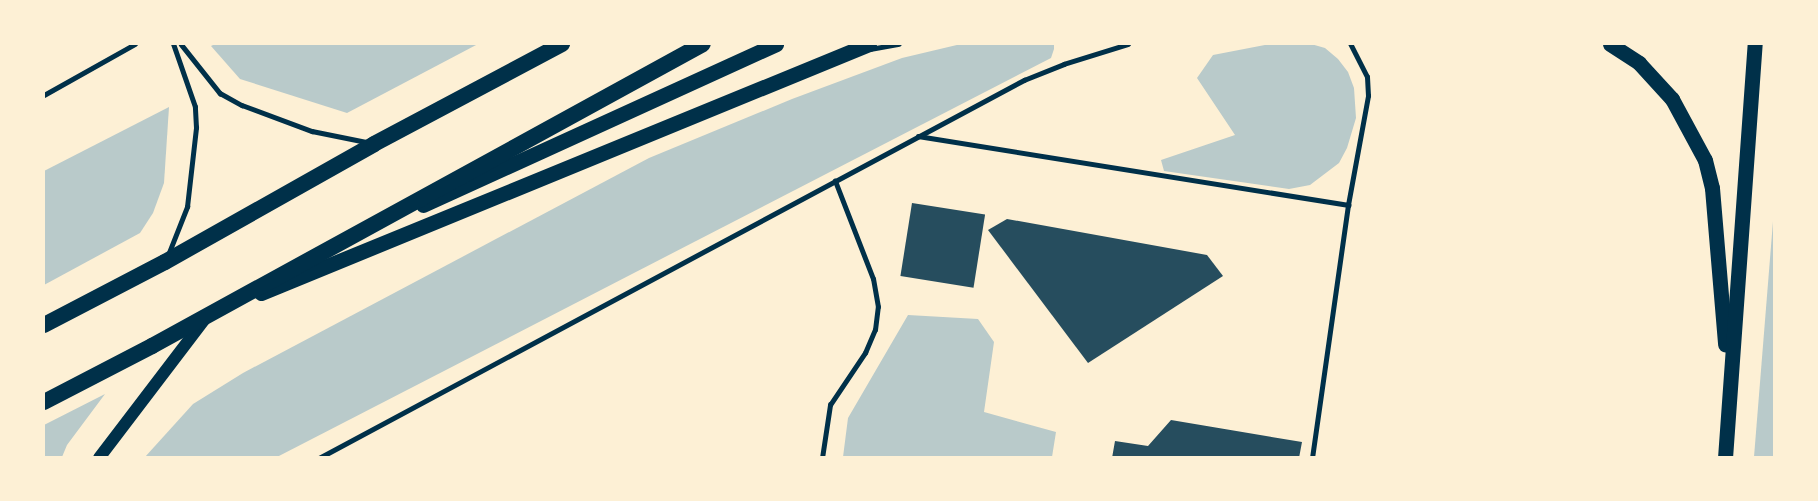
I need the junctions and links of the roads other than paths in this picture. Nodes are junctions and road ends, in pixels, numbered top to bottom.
1 (135, 44) edge
2 (173, 44) edge
3 (181, 44) edge
4 (562, 44) edge
5 (703, 44) edge
6 (776, 44) edge
7 (869, 44) edge
8 (899, 44) edge
9 (1128, 44) edge
10 (1350, 44) edge
11 (1610, 44) edge
12 (1755, 44) edge
13 (846, 53) junction
14 (44, 95) edge
15 (918, 136) junction
16 (374, 144) junction
17 (835, 181) junction
18 (1348, 205) junction
19 (320, 253) junction
20 (165, 262) junction
21 (208, 315) junction
22 (44, 325) edge
23 (1729, 391) junction
24 (44, 402) edge
25 (99, 458) edge
26 (319, 458) edge
27 (822, 458) edge
28 (1312, 458) edge
29 (1725, 458) edge

1 - 14 lane
2 - 20 lane
3 - 16 lane
4 - 16 highway
5 - 19 highway
6 - 19 main road
7 - 13 main road
8 - 13 lane
9 - 15 lane
10 - 18 lane
11 - 23 main road
12 - 23 main road
13 - 21 main road
15 - 17 lane
15 - 18 lane
16 - 20 highway
17 - 26 lane
17 - 27 lane
18 - 28 lane
19 - 21 highway
20 - 22 highway
21 - 24 highway
21 - 25 main road
23 - 29 main road

